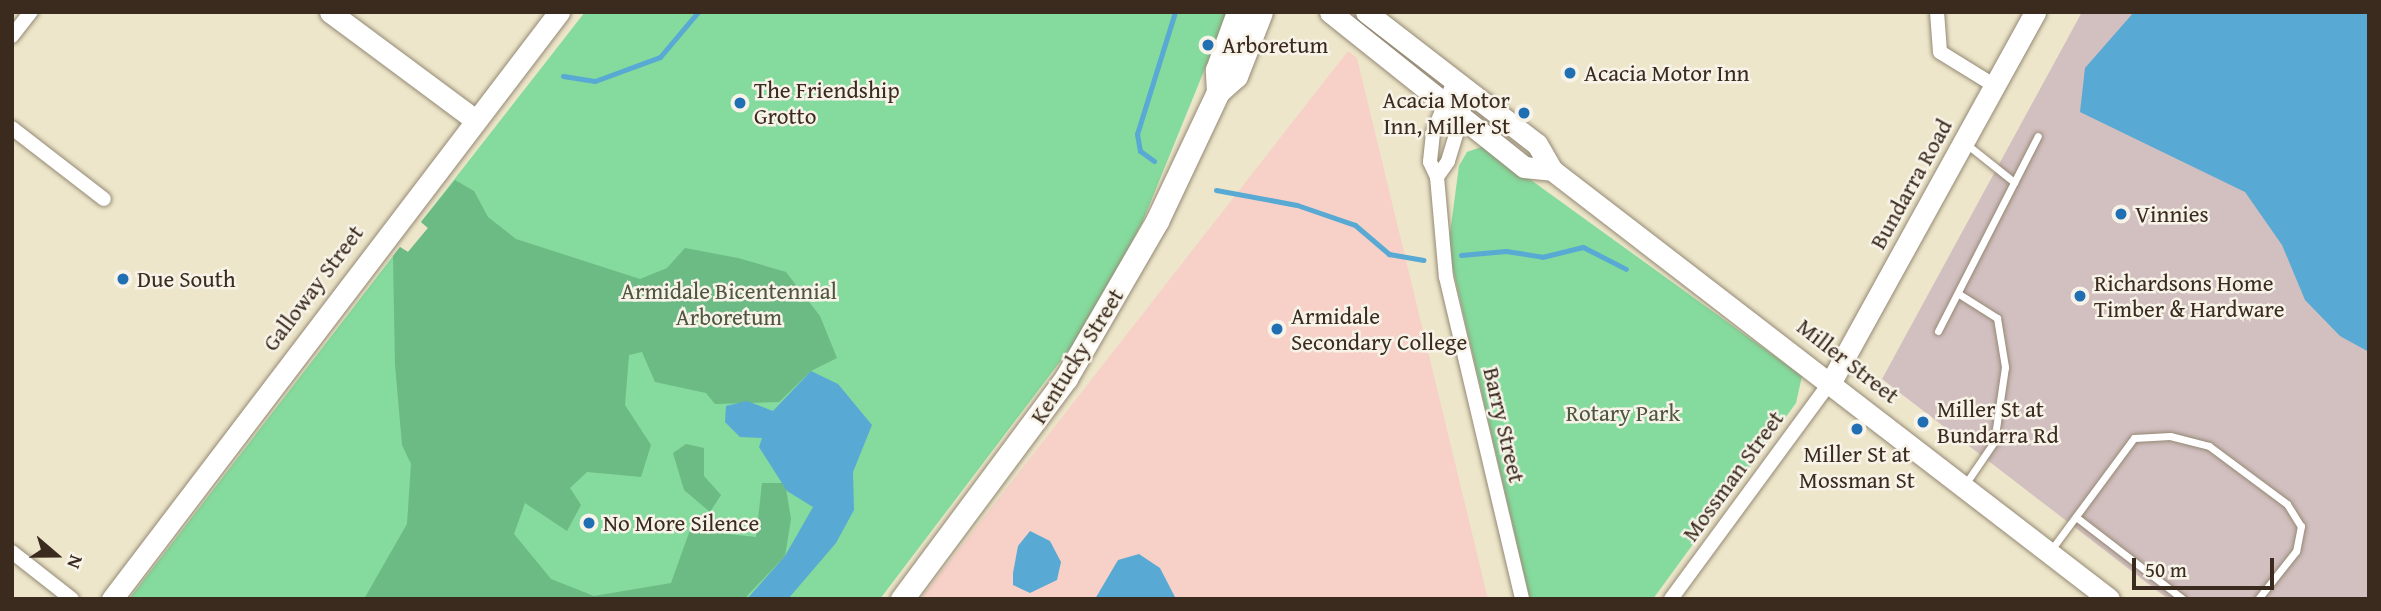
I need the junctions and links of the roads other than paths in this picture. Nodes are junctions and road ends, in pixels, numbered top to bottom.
1 (32, 12) edge
2 (330, 12) edge
3 (559, 12) edge
4 (1238, 12) edge
5 (1261, 12) edge
6 (1330, 12) edge
7 (1366, 12) edge
8 (1937, 12) edge
9 (2035, 12) edge
10 (12, 36) edge
11 (1462, 86) junction
12 (1995, 86) junction
13 (1218, 92) junction
14 (1451, 109) junction
15 (474, 119) junction
16 (12, 128) edge
17 (2038, 136) dead end
18 (1964, 142) junction
19 (1552, 170) junction
20 (1437, 177) junction
21 (2014, 182) junction
22 (104, 199) dead end
23 (1959, 293) junction
24 (1938, 331) dead end
25 (1832, 380) junction
26 (1963, 486) junction
27 (2076, 517) junction
28 (12, 552) edge
29 (2049, 553) junction
30 (72, 599) edge
31 (112, 599) edge
32 (902, 599) edge
33 (1522, 599) edge
34 (1671, 599) edge
35 (2109, 599) edge
36 (2183, 599) edge
37 (2258, 599) edge

1 - 10 street
2 - 15 street
3 - 15 street, Galloway Street
4 - 13 main road, Kentucky Street
5 - 13 main road, Kentucky Street
6 - 14 street, Miller Street
7 - 11 street, Miller Street
8 - 12 street
9 - 12 street, Bundarra Road
11 - 14 street, Barry Street
11 - 14 street, Barry Street
11 - 19 street, Miller Street
12 - 18 street, Bundarra Road
13 - 32 main road, Kentucky Street
14 - 19 street, Miller Street
14 - 20 street, Barry Street
14 - 20 street, Barry Street
15 - 31 street, Galloway Street
16 - 22 street
17 - 21 lane
18 - 21 lane
18 - 25 street, Bundarra Road
19 - 25 street, Miller Street
20 - 33 street, Barry Street
21 - 23 lane
23 - 24 lane
23 - 26 lane
25 - 26 street, Miller Street
25 - 34 street, Mossman Street
26 - 29 street, Miller Street
27 - 29 lane
27 - 36 lane
27 - 37 lane
28 - 30 street
29 - 35 street, Miller Street

